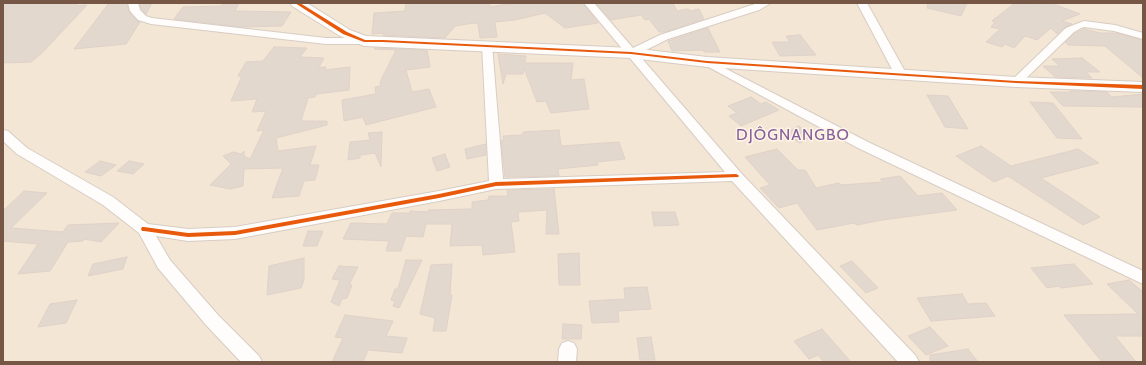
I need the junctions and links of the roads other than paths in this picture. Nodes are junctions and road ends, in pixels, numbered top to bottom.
1 (133, 3) edge
2 (297, 3) edge
3 (589, 3) edge
4 (766, 3) edge
5 (860, 4) edge
6 (1143, 36) edge
7 (364, 41) junction
8 (488, 45) junction
9 (632, 52) junction
10 (707, 62) junction
11 (901, 75) junction
12 (1016, 82) junction
13 (1143, 87) edge
14 (3, 134) edge
15 (736, 176) junction
16 (496, 184) junction
17 (144, 229) junction
18 (1143, 278) edge
19 (253, 362) edge
20 (910, 362) edge

1 - 7 street
2 - 7 street
3 - 9 street
4 - 9 street
5 - 11 street
6 - 12 street
7 - 8 street
8 - 9 street
8 - 16 street
9 - 10 street
9 - 15 street
10 - 11 street
10 - 18 street
11 - 12 street
12 - 13 street
14 - 17 street
15 - 16 street
15 - 20 street
16 - 17 street
17 - 19 street

